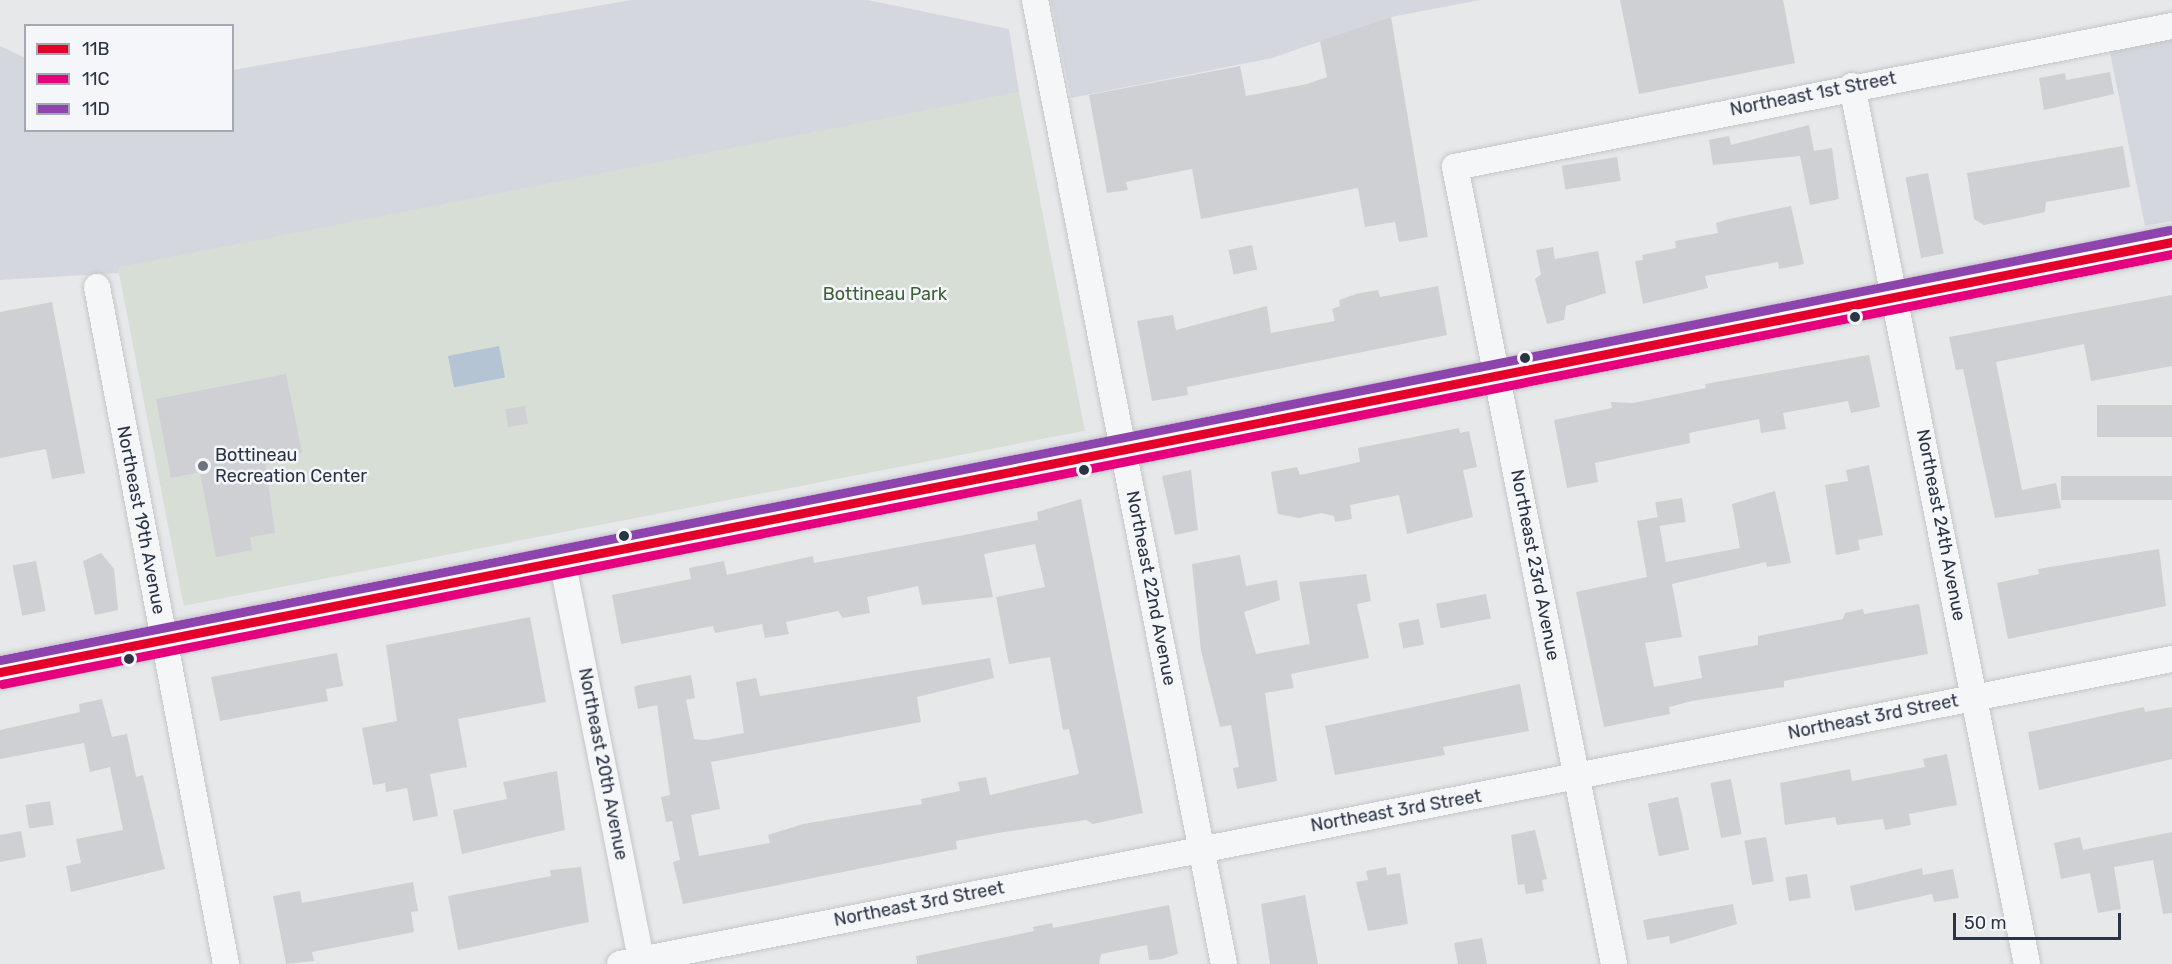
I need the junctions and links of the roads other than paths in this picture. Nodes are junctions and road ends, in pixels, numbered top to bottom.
1 (1035, 0) edge
2 (2172, 26) edge
3 (1852, 86) junction
4 (1455, 167) joint
5 (2172, 242) edge
6 (97, 287) dead end
7 (1896, 301) junction
8 (1497, 375) junction
9 (1125, 452) junction
10 (563, 565) junction
11 (164, 641) junction
12 (2172, 659) edge
13 (0, 672) edge
14 (1975, 696) junction
15 (1578, 777) junction
16 (1201, 847) junction
17 (635, 963) edge
18 (226, 964) edge
19 (1224, 964) edge
20 (1614, 964) edge
21 (2027, 964) edge

1 - 9 street, Northeast 22nd Avenue
2 - 3 street, Northeast 1st Street
3 - 4 street, Northeast 1st Street
3 - 7 street, Northeast 24th Avenue
4 - 8 street, Northeast 23rd Avenue
5 - 7 street
6 - 11 street, Northeast 19th Avenue
7 - 8 street
7 - 14 street, Northeast 24th Avenue
8 - 9 street
8 - 15 street, Northeast 23rd Avenue
9 - 10 street
9 - 16 street, Northeast 22nd Avenue
10 - 11 street
10 - 17 street, Northeast 20th Avenue
11 - 13 street
11 - 18 street, Northeast 19th Avenue
12 - 14 street, Northeast 3rd Street
14 - 15 street, Northeast 3rd Street
14 - 21 street, Northeast 24th Avenue
15 - 16 street, Northeast 3rd Street
15 - 20 street, Northeast 23rd Avenue
16 - 17 street, Northeast 3rd Street
16 - 19 street, Northeast 22nd Avenue

